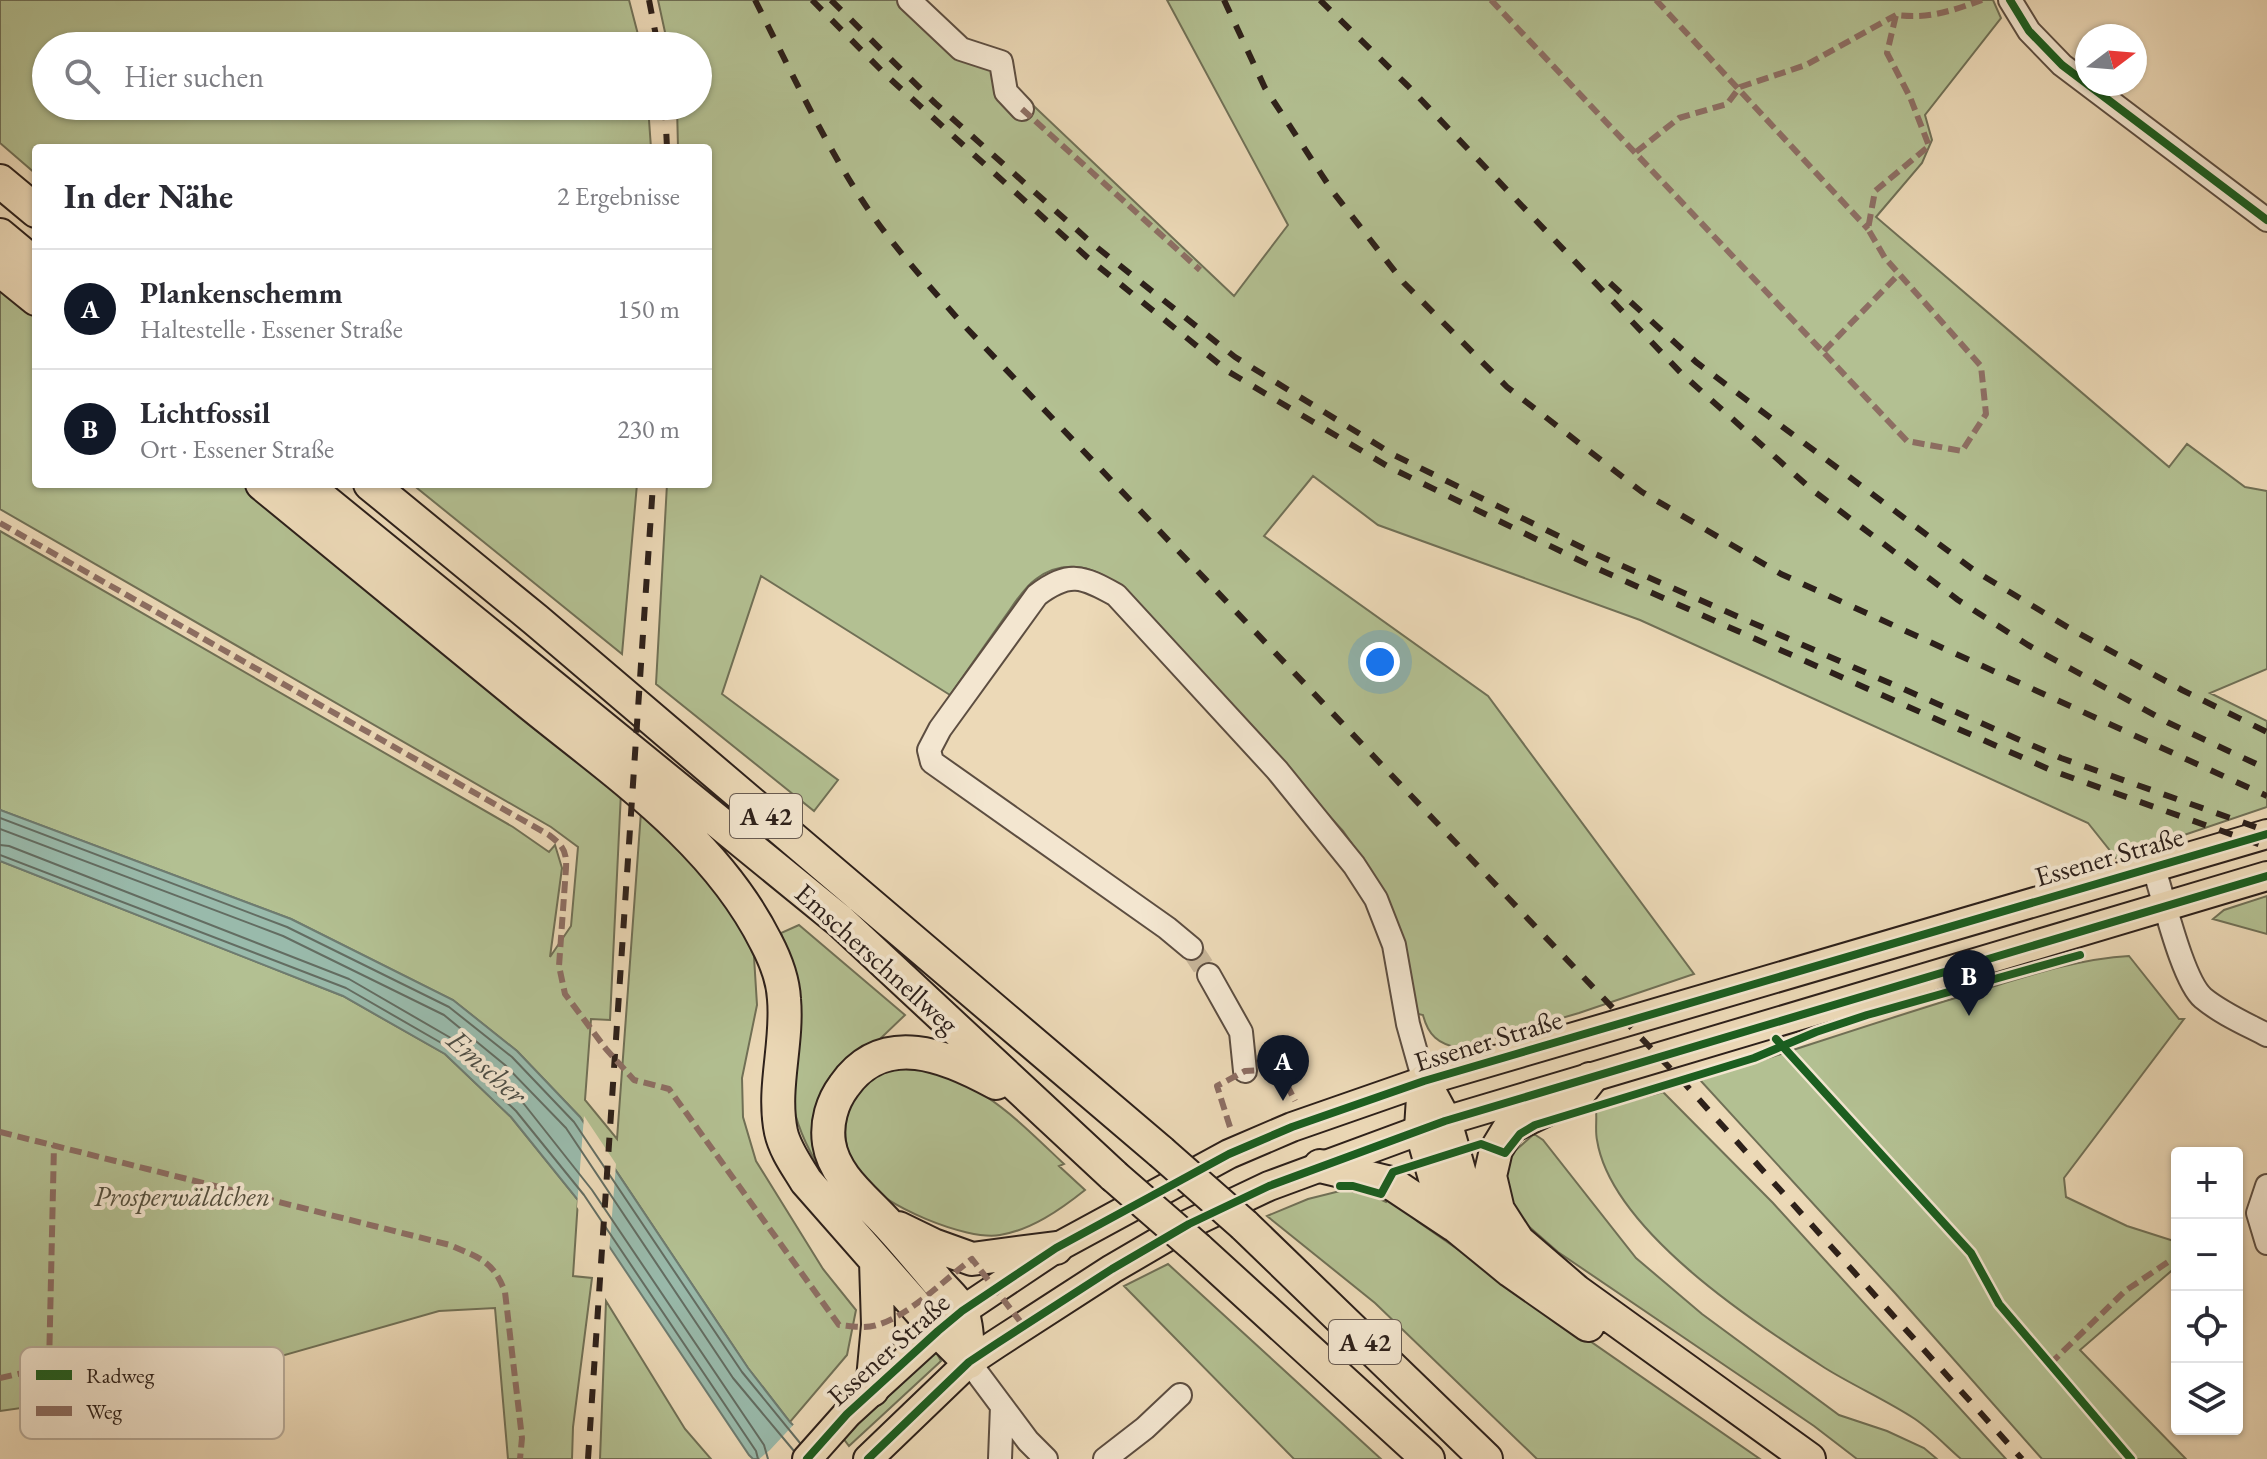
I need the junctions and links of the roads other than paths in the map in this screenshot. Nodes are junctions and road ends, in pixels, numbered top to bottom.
1 (909, 0) edge
2 (2010, 0) edge
3 (1022, 109) dead end
4 (0, 181) edge
5 (32, 208) edge
6 (2267, 220) edge
7 (0, 235) edge
8 (32, 262) edge
9 (0, 270) edge
10 (32, 296) edge
11 (267, 488) edge
12 (309, 488) edge
13 (375, 488) edge
14 (2267, 834) edge
15 (2153, 866) junction
16 (2267, 876) edge
17 (2167, 908) junction
18 (1191, 948) tunnel mouth
19 (1209, 975) tunnel mouth
20 (2267, 1035) edge
21 (1245, 1071) dead end
22 (1590, 1079) junction
23 (1424, 1081) junction
24 (1049, 1117) junction
25 (1433, 1125) junction
26 (1320, 1166) junction
27 (2267, 1186) edge
28 (889, 1224) junction
29 (1456, 1226) junction
30 (2267, 1243) edge
31 (1056, 1248) junction
32 (876, 1261) junction
33 (1576, 1291) junction
34 (962, 1311) junction
35 (938, 1331) junction
36 (969, 1362) junction
37 (872, 1390) junction
38 (1180, 1395) dead end
39 (1002, 1406) junction
40 (807, 1459) edge
41 (868, 1459) edge
42 (1000, 1459) edge
43 (1046, 1459) edge
44 (1105, 1459) edge
45 (1428, 1459) edge
46 (1486, 1459) edge
47 (1777, 1459) edge
48 (1809, 1459) edge

1 - 3 street
2 - 6 street
4 - 5 highway
7 - 8 highway
9 - 10 highway
11 - 32 highway
12 - 24 highway, Emscherschnellweg / A 42
13 - 46 highway, A 42, bridge
14 - 15 main road, Essener Straße
15 - 17 street
15 - 23 main road, Essener Straße
16 - 17 main road
17 - 20 street
17 - 22 main road
18 - 23 street
19 - 21 street
22 - 25 main road
22 - 33 highway
23 - 25 highway
23 - 31 main road, Essener Straße
24 - 28 highway
24 - 45 highway, Emscherschnellweg / A 42, bridge
25 - 26 main road
25 - 29 highway
25 - 33 highway
26 - 29 highway
26 - 36 main road
27 - 30 street
28 - 31 highway
28 - 34 highway
29 - 47 highway
31 - 34 main road, Essener Straße
32 - 35 highway
32 - 37 highway
33 - 48 highway
34 - 35 main road, Essener Straße
34 - 36 highway
35 - 36 highway
35 - 37 main road, Essener Straße
36 - 39 street
36 - 41 main road
37 - 40 main road, Essener Straße
38 - 44 street
39 - 42 street
39 - 43 street

